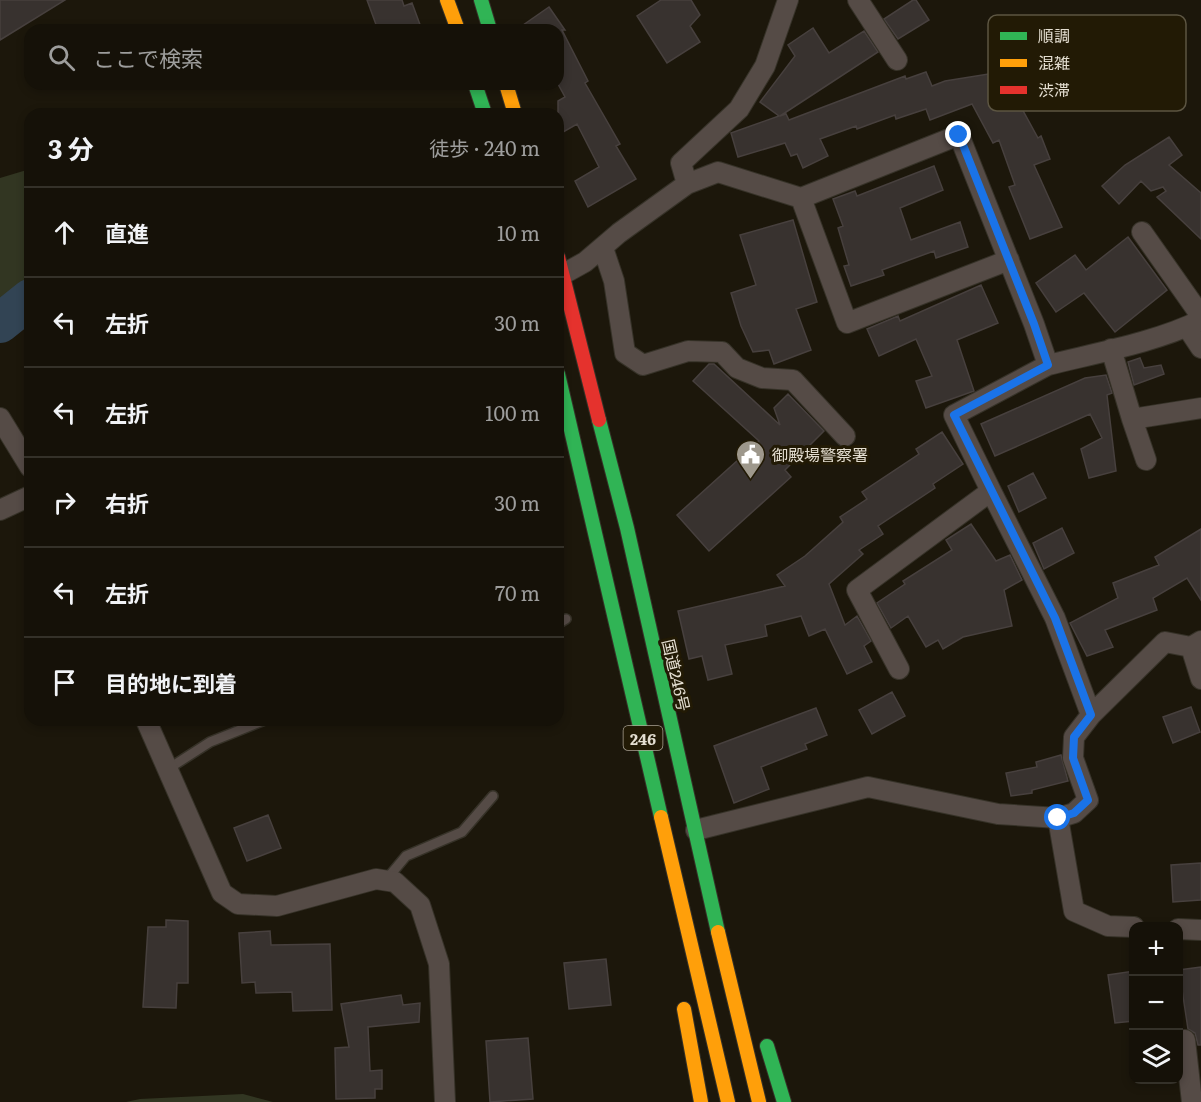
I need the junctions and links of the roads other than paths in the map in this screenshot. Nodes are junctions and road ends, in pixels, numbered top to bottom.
1 (447, 0) edge
2 (481, 0) edge
3 (788, 0) edge
4 (858, 0) edge
5 (456, 24) edge
6 (488, 24) edge
7 (897, 60) dead end
8 (477, 90) edge
9 (508, 90) edge
10 (483, 108) edge
11 (513, 108) edge
12 (687, 184) junction
13 (801, 198) junction
14 (1142, 232) dead end
15 (603, 248) junction
16 (1009, 260) junction
17 (564, 268) edge
18 (564, 285) edge
19 (1196, 321) edge
20 (1201, 348) edge
21 (1112, 350) junction
22 (1048, 365) junction
23 (564, 399) edge
24 (1201, 408) edge
25 (0, 418) edge
26 (1132, 419) junction
27 (845, 436) dead end
28 (24, 457) edge
29 (1146, 460) dead end
30 (991, 491) junction
31 (24, 499) edge
32 (0, 510) edge
33 (1196, 644) edge
34 (899, 669) dead end
35 (1201, 679) edge
36 (1091, 715) junction
37 (149, 726) edge
38 (250, 726) edge
39 (168, 769) junction
40 (494, 796) dead end
41 (1058, 818) junction
42 (696, 830) junction
43 (386, 880) junction
44 (709, 893) junction
45 (679, 898) junction
46 (1129, 927) edge
47 (1183, 929) edge
48 (1201, 930) edge
49 (681, 958) dead end
50 (742, 973) dead end
51 (682, 994) dead end
52 (764, 1037) dead end
53 (1185, 1040) dead end
54 (445, 1102) edge
55 (701, 1102) edge
56 (728, 1102) edge
57 (759, 1102) edge
58 (784, 1102) edge
59 (1192, 1102) edge

1 - 5 highway
2 - 6 highway
3 - 12 street
4 - 7 street
8 - 10 highway
9 - 11 highway
12 - 13 street
12 - 15 street
13 - 16 street
13 - 16 street
14 - 19 street
15 - 17 street
15 - 27 street
16 - 22 street
18 - 42 highway, 国道246号 / 246
19 - 20 street
19 - 21 street
21 - 22 street
21 - 26 street
22 - 30 street
23 - 45 highway, 246
24 - 26 street
25 - 28 street
26 - 29 street
30 - 34 street
30 - 36 street
31 - 32 street
33 - 35 street
33 - 36 street
36 - 41 street
37 - 39 street
38 - 39 lane
39 - 43 street
40 - 43 lane
41 - 42 street
41 - 46 street
42 - 44 highway, 国道246号 / 246
43 - 54 street
44 - 50 highway, 246
44 - 57 highway, 国道246号 / 246
45 - 49 highway, 246
45 - 56 highway, 246
47 - 48 street
51 - 55 highway
52 - 58 highway
53 - 59 street

